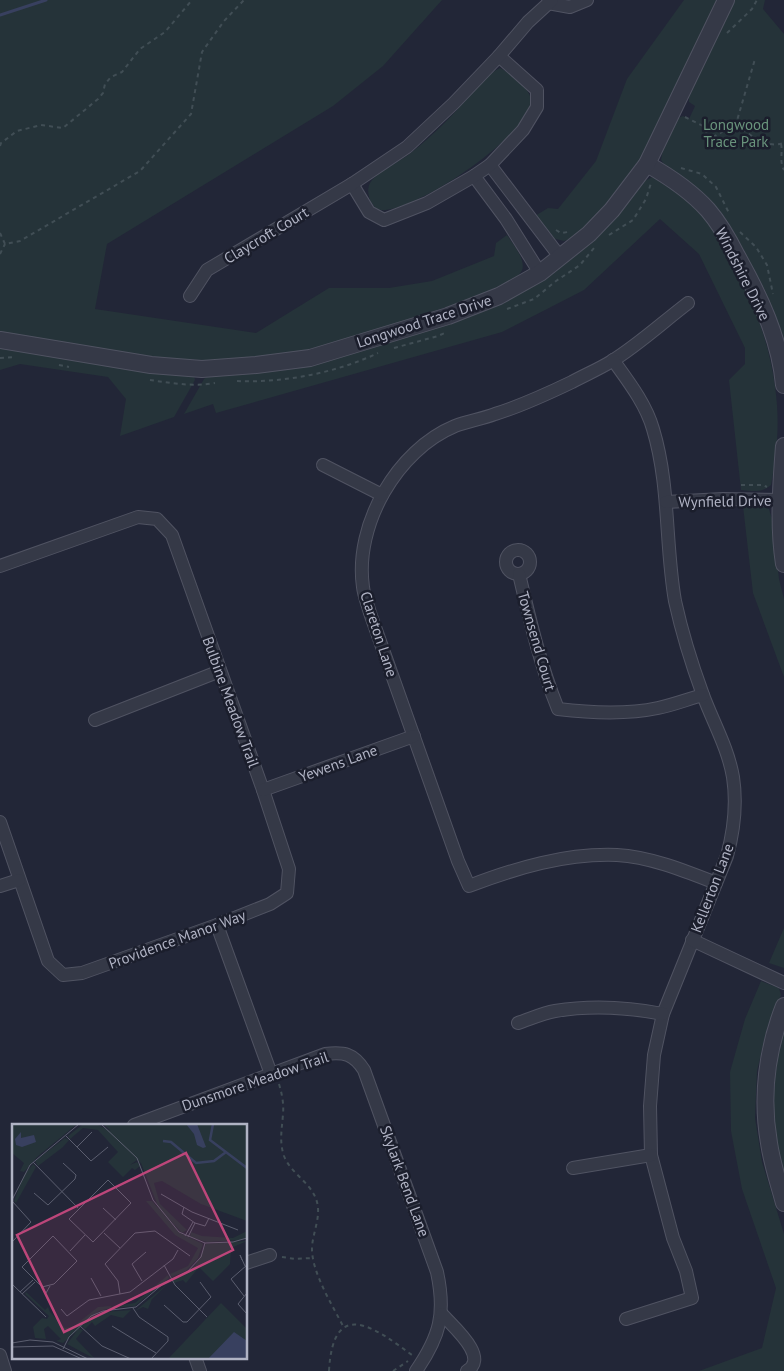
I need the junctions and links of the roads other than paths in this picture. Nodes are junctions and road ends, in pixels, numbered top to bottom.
1 (587, 0) edge
2 (726, 0) edge
3 (550, 2) edge
4 (499, 56) junction
5 (490, 165) junction
6 (652, 166) junction
7 (474, 176) junction
8 (352, 184) junction
9 (522, 207) junction
10 (506, 219) junction
11 (560, 257) junction
12 (540, 272) junction
13 (190, 296) dead end
14 (688, 304) dead end
15 (0, 340) edge
16 (613, 360) junction
17 (784, 385) edge
18 (784, 446) edge
19 (323, 465) dead end
20 (382, 495) junction
21 (782, 496) edge
22 (666, 502) junction
23 (784, 564) edge
24 (0, 566) edge
25 (519, 574) dead end
26 (220, 671) junction
27 (703, 695) junction
28 (95, 720) dead end
29 (414, 736) junction
30 (263, 790) junction
31 (0, 822) edge
32 (19, 880) junction
33 (716, 883) junction
34 (0, 886) edge
35 (287, 893) joint
36 (217, 925) junction
37 (692, 940) junction
38 (784, 983) edge
39 (784, 1006) edge
40 (664, 1014) junction
41 (518, 1023) dead end
42 (349, 1055) joint
43 (273, 1073) junction
44 (137, 1124) edge
45 (651, 1155) junction
46 (573, 1168) dead end
47 (784, 1204) edge
48 (270, 1255) road end
49 (248, 1262) edge
50 (442, 1314) junction
51 (626, 1318) dead end
52 (0, 1355) edge
53 (195, 1358) edge
54 (417, 1363) edge
55 (470, 1368) edge
56 (3, 1371) edge
57 (200, 1371) edge

1 - 3 street, Claycroft Court
2 - 6 street, Longwood Trace Drive
3 - 4 street, Claycroft Court
4 - 5 street
4 - 8 street, Claycroft Court
5 - 7 street
5 - 9 street
6 - 11 street, Longwood Trace Drive
6 - 17 street, Windshire Drive
7 - 8 street
7 - 10 street
8 - 13 street, Claycroft Court
9 - 10 street
9 - 11 street
10 - 12 street
11 - 12 street, Longwood Trace Drive
12 - 15 street, Longwood Trace Drive
14 - 16 street, Clareton Lane
16 - 20 street, Clareton Lane
16 - 22 street, Kellerton Lane
18 - 21 street
19 - 20 street
20 - 29 street, Clareton Lane
21 - 22 street, Wynfield Drive
21 - 23 street
22 - 27 street, Kellerton Lane
24 - 26 street, Bulbine Meadow Trail
25 - 27 street, Townsend Court
26 - 28 street
26 - 30 street, Bulbine Meadow Trail
27 - 33 street, Kellerton Lane
29 - 30 street, Yewens Lane
29 - 33 street, Clareton Lane
30 - 35 street, Bulbine Meadow Trail
31 - 32 street
32 - 34 street
32 - 36 street, Providence Manor Way
33 - 37 street, Kellerton Lane
35 - 36 street, Providence Manor Way
36 - 43 street
37 - 38 street
37 - 40 street, Kellerton Lane
39 - 47 street
40 - 41 street
40 - 45 street, Kellerton Lane
42 - 43 street, Dunsmore Meadow Trail
42 - 50 street, Skylark Bend Lane
43 - 44 street, Dunsmore Meadow Trail
45 - 46 street
45 - 51 street, Kellerton Lane
48 - 49 street
50 - 54 street, Skylark Bend Lane
50 - 55 street
52 - 56 street
53 - 57 street

